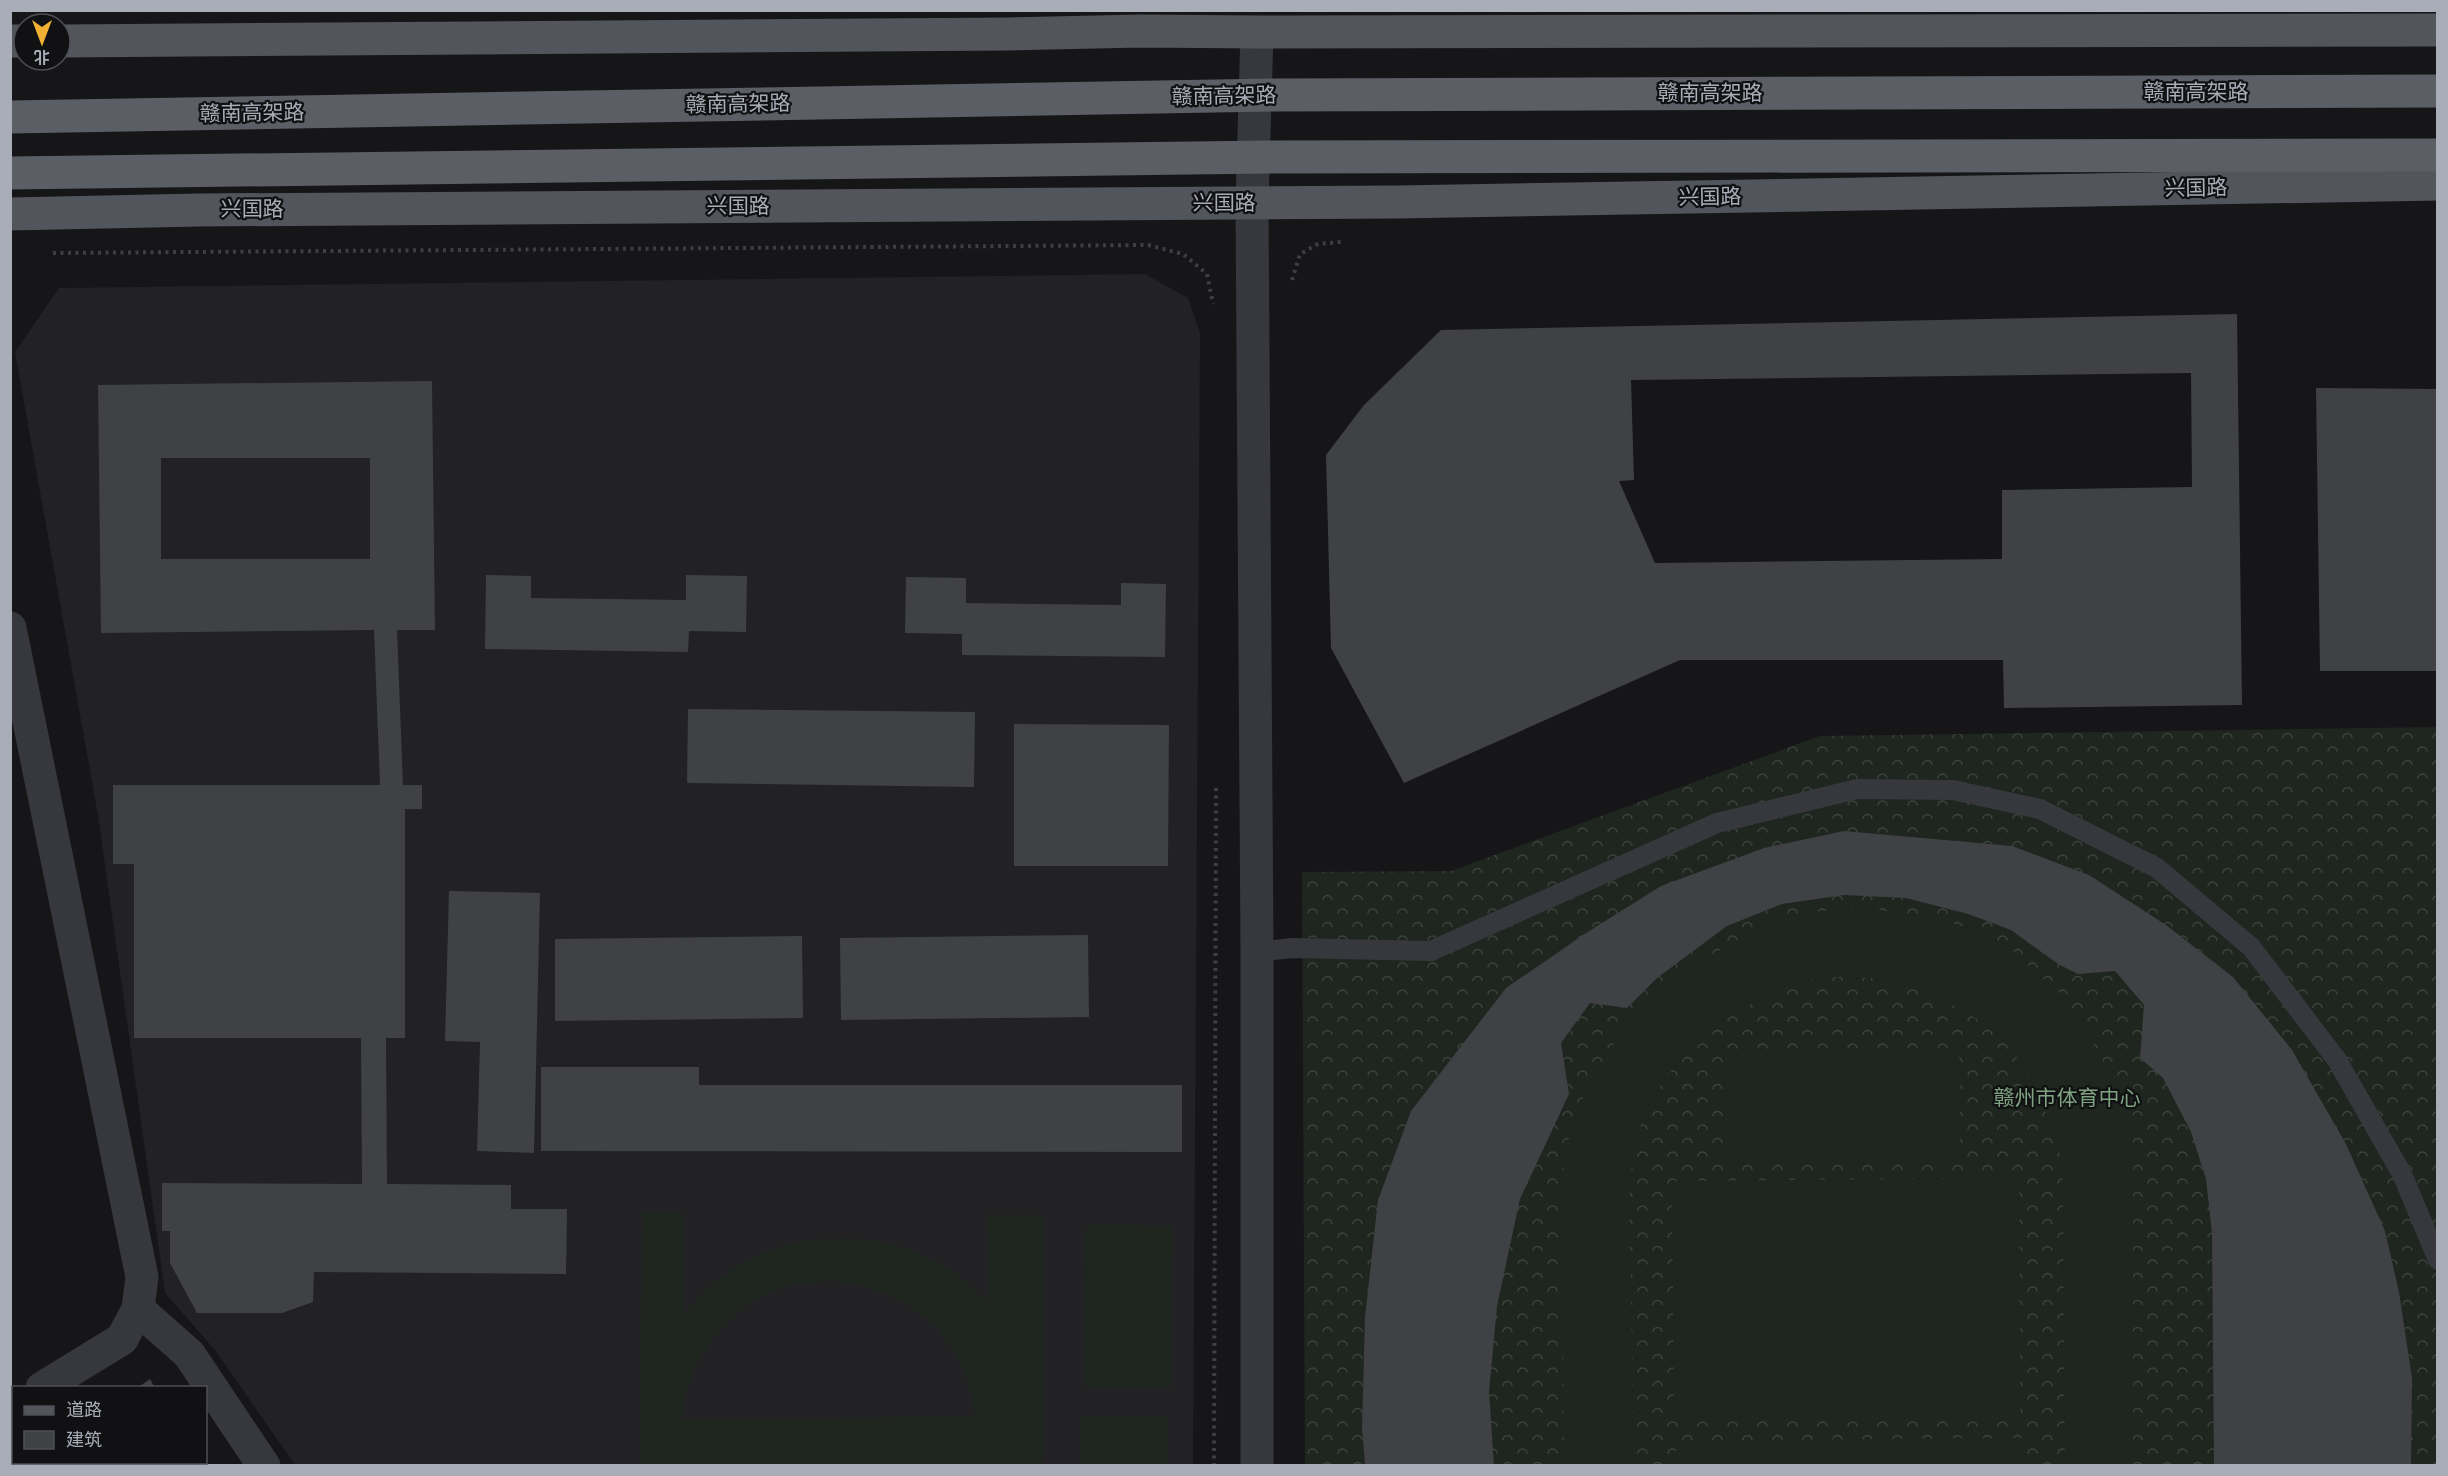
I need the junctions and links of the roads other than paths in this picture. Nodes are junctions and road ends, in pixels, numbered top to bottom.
1 (2438, 30) edge
2 (1257, 33) junction
3 (72, 41) edge
4 (2438, 91) edge
5 (10, 117) edge
6 (2438, 155) edge
7 (10, 172) edge
8 (2438, 184) edge
9 (1252, 203) junction
10 (10, 214) edge
11 (10, 628) edge
12 (1257, 952) junction
13 (2438, 1260) edge
14 (138, 1309) junction
15 (45, 1386) edge
16 (264, 1466) edge
17 (1257, 1466) edge

1 - 2 main road
2 - 3 main road
2 - 9 street
4 - 5 highway, 赣南高架路
6 - 7 highway
8 - 9 main road, 兴国路
9 - 10 main road, 兴国路
9 - 12 street
11 - 14 street
12 - 13 lane
12 - 17 street
14 - 15 street
14 - 16 street

